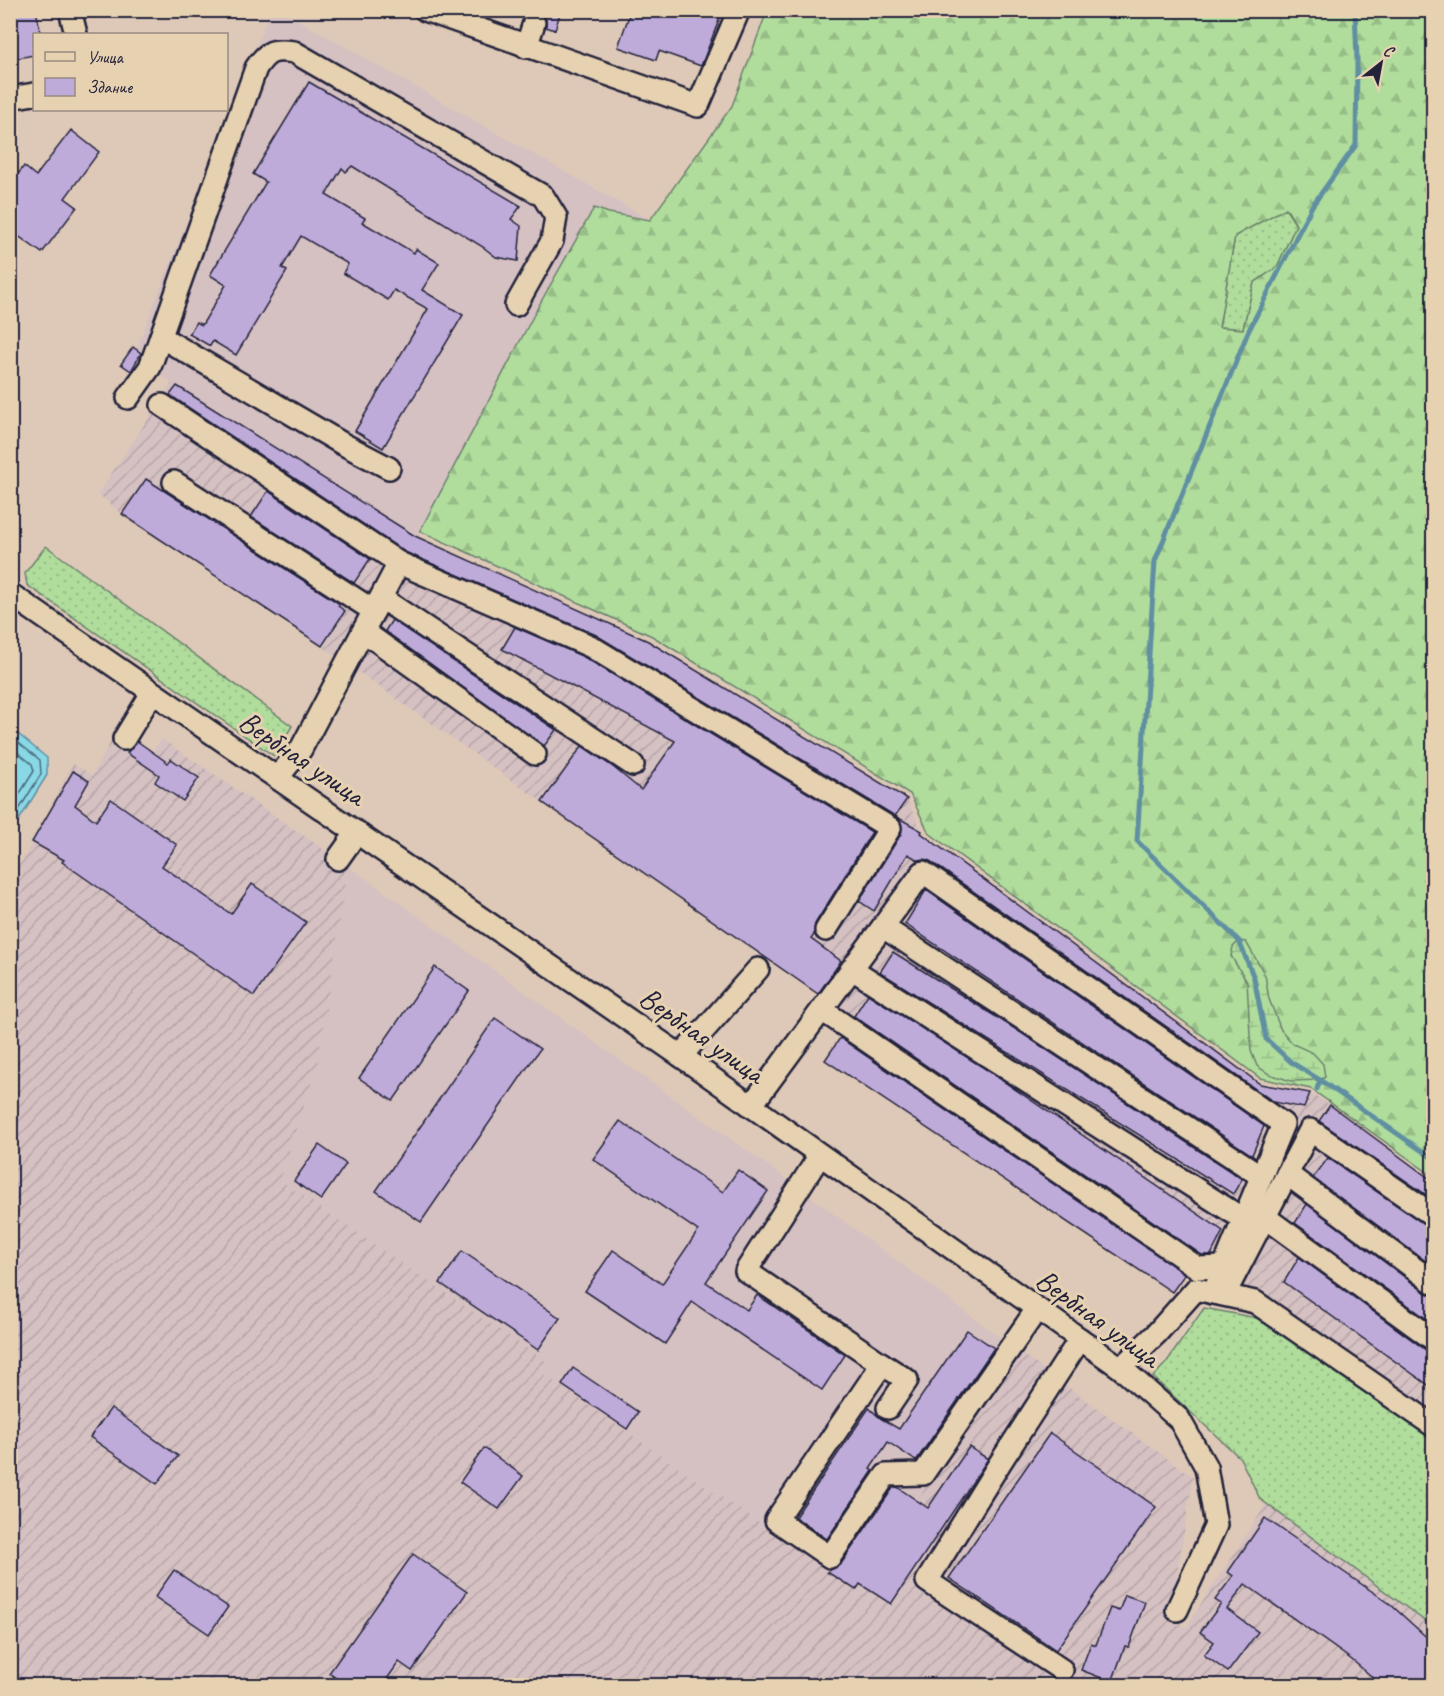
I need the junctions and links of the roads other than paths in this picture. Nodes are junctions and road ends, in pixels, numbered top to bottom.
1 (70, 10) edge
2 (425, 10) edge
3 (739, 10) edge
4 (534, 23) dead end
5 (76, 33) edge
6 (526, 47) junction
7 (33, 94) edge
8 (10, 98) edge
9 (516, 305) dead end
10 (161, 337) junction
11 (128, 398) dead end
12 (162, 405) dead end
13 (389, 468) dead end
14 (174, 482) dead end
15 (399, 563) junction
16 (10, 594) edge
17 (377, 604) junction
18 (363, 631) junction
19 (152, 693) junction
20 (124, 739) dead end
21 (535, 754) dead end
22 (633, 765) dead end
23 (278, 777) junction
24 (357, 832) junction
25 (338, 859) dead end
26 (883, 927) junction
27 (826, 930) dead end
28 (758, 969) dead end
29 (852, 969) junction
30 (822, 1010) junction
31 (681, 1056) junction
32 (751, 1106) junction
33 (820, 1155) junction
34 (1287, 1174) junction
35 (1261, 1176) junction
36 (1434, 1216) edge
37 (1265, 1217) junction
38 (1243, 1219) junction
39 (1223, 1268) junction
40 (1434, 1283) edge
41 (1218, 1294) junction
42 (1036, 1309) junction
43 (1080, 1340) junction
44 (1434, 1340) edge
45 (882, 1364) junction
46 (1121, 1368) junction
47 (888, 1408) dead end
48 (1434, 1426) edge
49 (1177, 1611) dead end
50 (1062, 1670) dead end

1 - 5 street
2 - 6 street
3 - 6 street
4 - 6 street
7 - 8 street
9 - 10 street
10 - 11 street
10 - 13 street
12 - 15 street
14 - 17 street
15 - 17 street
15 - 27 street
16 - 19 street, Вербная улица
17 - 18 street
17 - 22 street
18 - 21 street
18 - 23 street
19 - 20 street
19 - 23 street, Вербная улица
23 - 24 street, Вербная улица
24 - 25 street
24 - 31 street, Вербная улица
26 - 29 street
26 - 35 street
26 - 35 street
28 - 31 street
29 - 30 street
29 - 38 street
30 - 32 street
30 - 39 street
31 - 32 street, Вербная улица
32 - 33 street, Вербная улица
33 - 42 street, Вербная улица
33 - 45 street
34 - 36 street
34 - 37 street
34 - 40 street
35 - 38 street
37 - 41 street
37 - 44 street
38 - 39 street
39 - 41 street
41 - 46 street
41 - 48 street
42 - 43 street, Вербная улица
42 - 45 street
43 - 46 street, Вербная улица
43 - 50 street
45 - 47 street
46 - 49 street, Вербная улица

